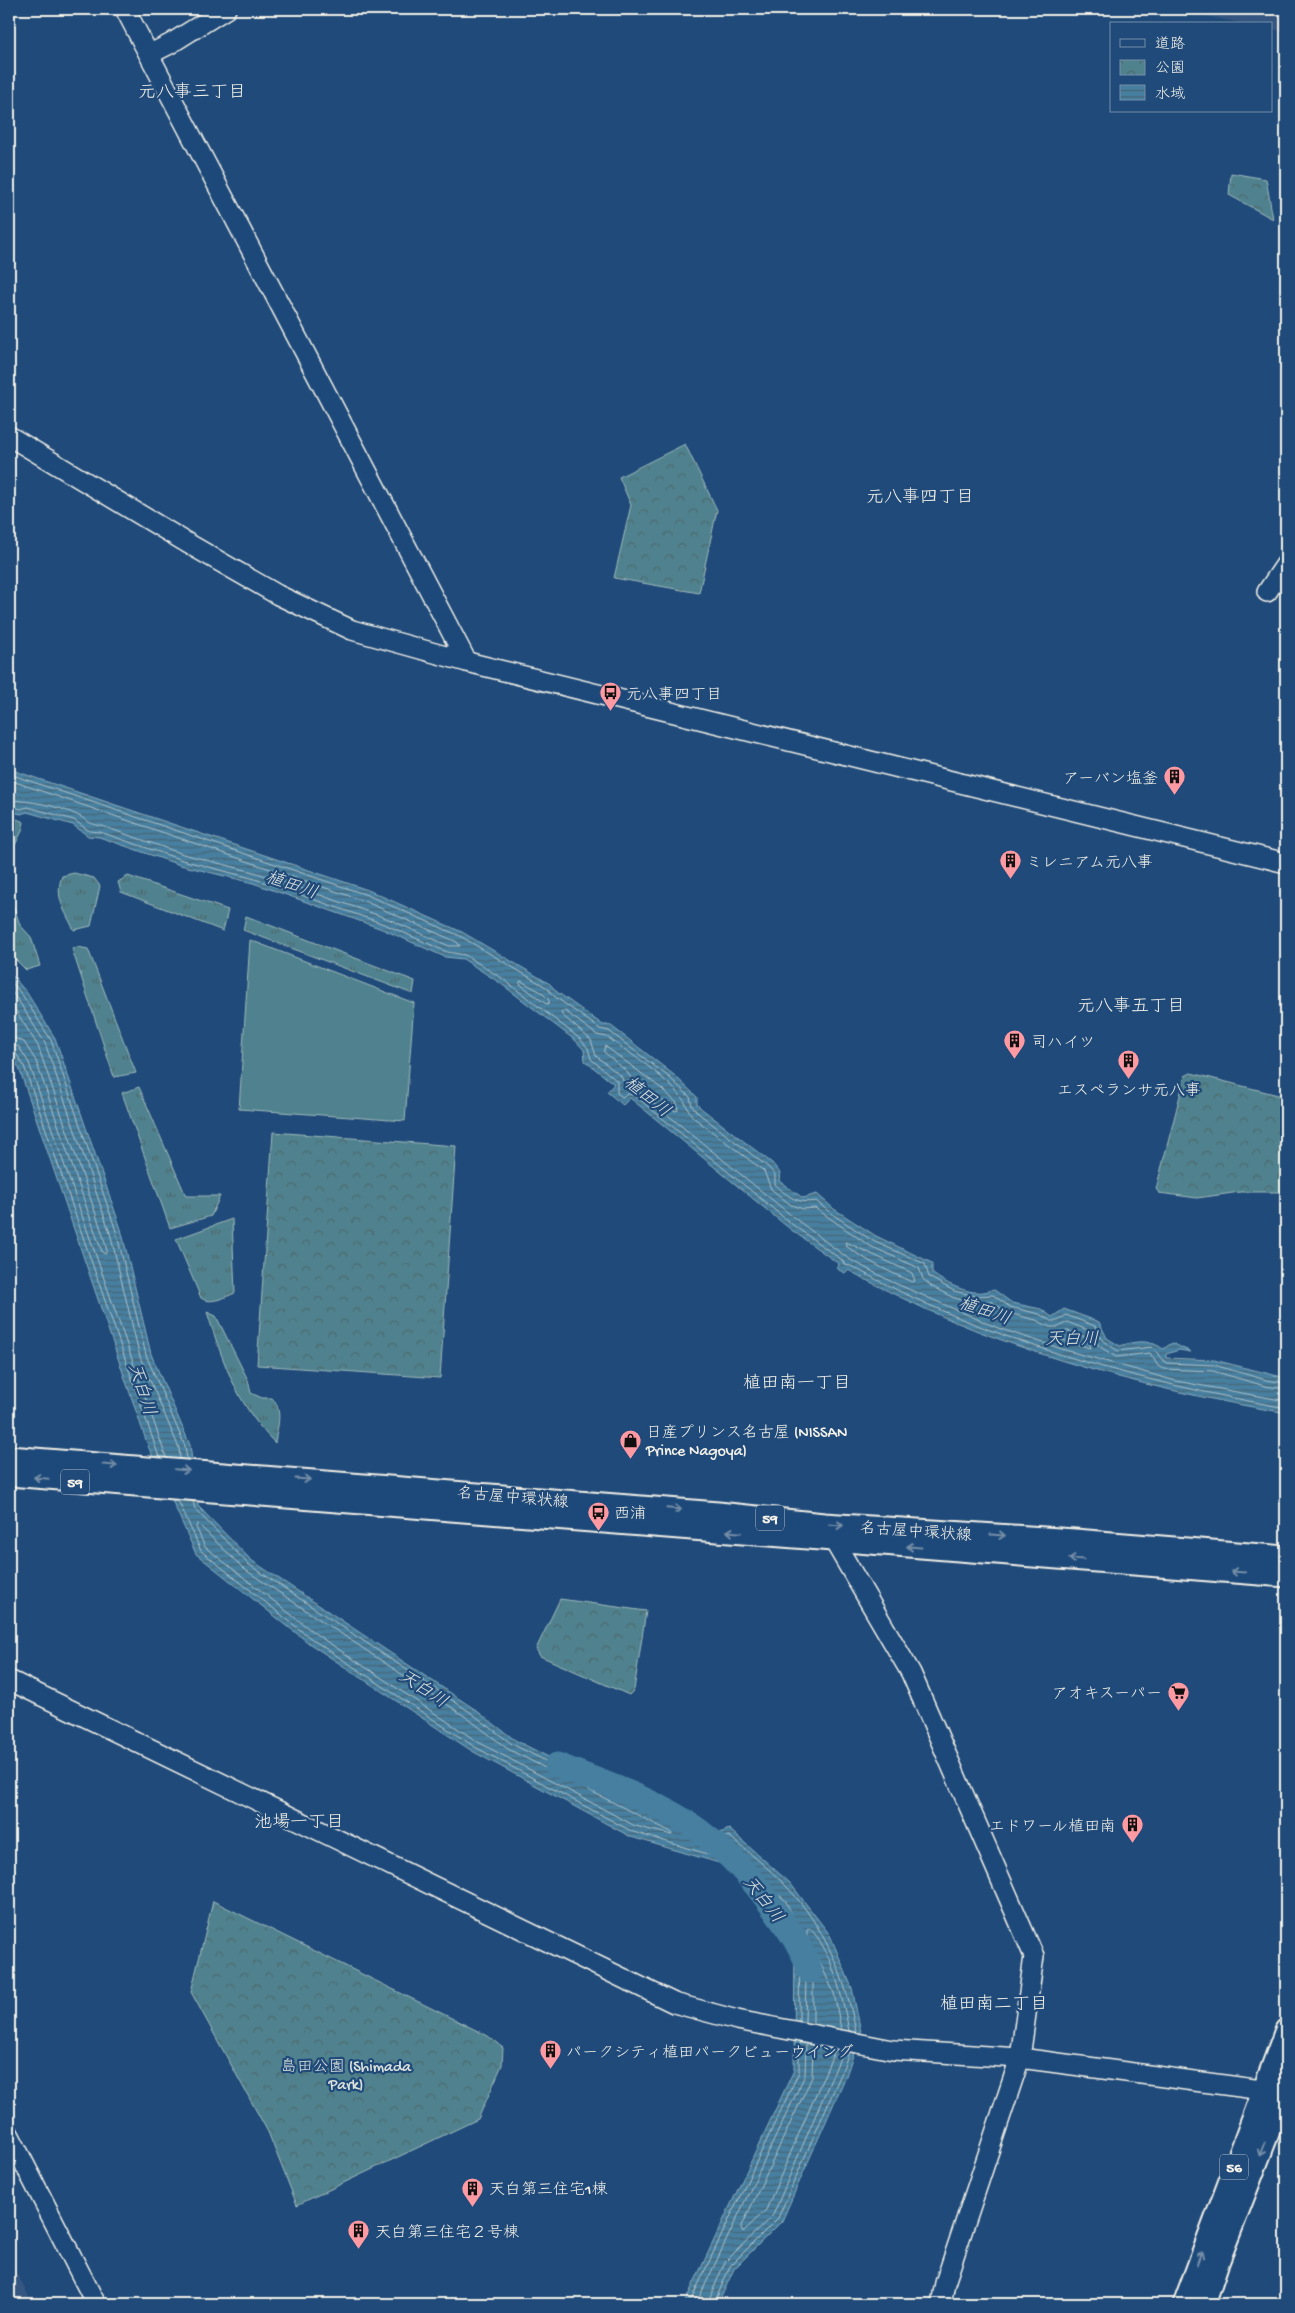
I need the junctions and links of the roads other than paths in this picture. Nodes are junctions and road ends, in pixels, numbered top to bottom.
1 (125, 9) edge
2 (226, 9) edge
3 (150, 54) junction
4 (9, 436) edge
5 (1286, 564) edge
6 (1267, 592) dead end
7 (467, 662) junction
8 (1286, 863) edge
9 (9, 1457) edge
10 (9, 1475) edge
11 (257, 1486) junction
12 (834, 1541) junction
13 (1286, 1557) edge
14 (1286, 1576) edge
15 (9, 1680) edge
16 (1286, 2030) edge
17 (1020, 2058) junction
18 (1278, 2090) edge
19 (9, 2134) edge
20 (96, 2304) edge
21 (940, 2304) edge
22 (1184, 2304) edge
23 (1204, 2304) edge

1 - 3 street
2 - 3 street
3 - 7 street
4 - 7 street
5 - 6 street
7 - 8 street
9 -> 11 main road, 名古屋中環状線 / 59
11 -> 10 main road, 名古屋中環状線 / 59
12 -> 11 main road, 名古屋中環状線 / 59
11 -> 13 main road, 名古屋中環状線 / 59
14 -> 12 main road, 名古屋中環状線 / 59
12 - 17 street
15 - 17 street
16 - 18 main road, 56
17 - 18 street
17 - 21 street
22 -> 18 main road, 56
18 -> 23 main road, 56
19 - 20 street

